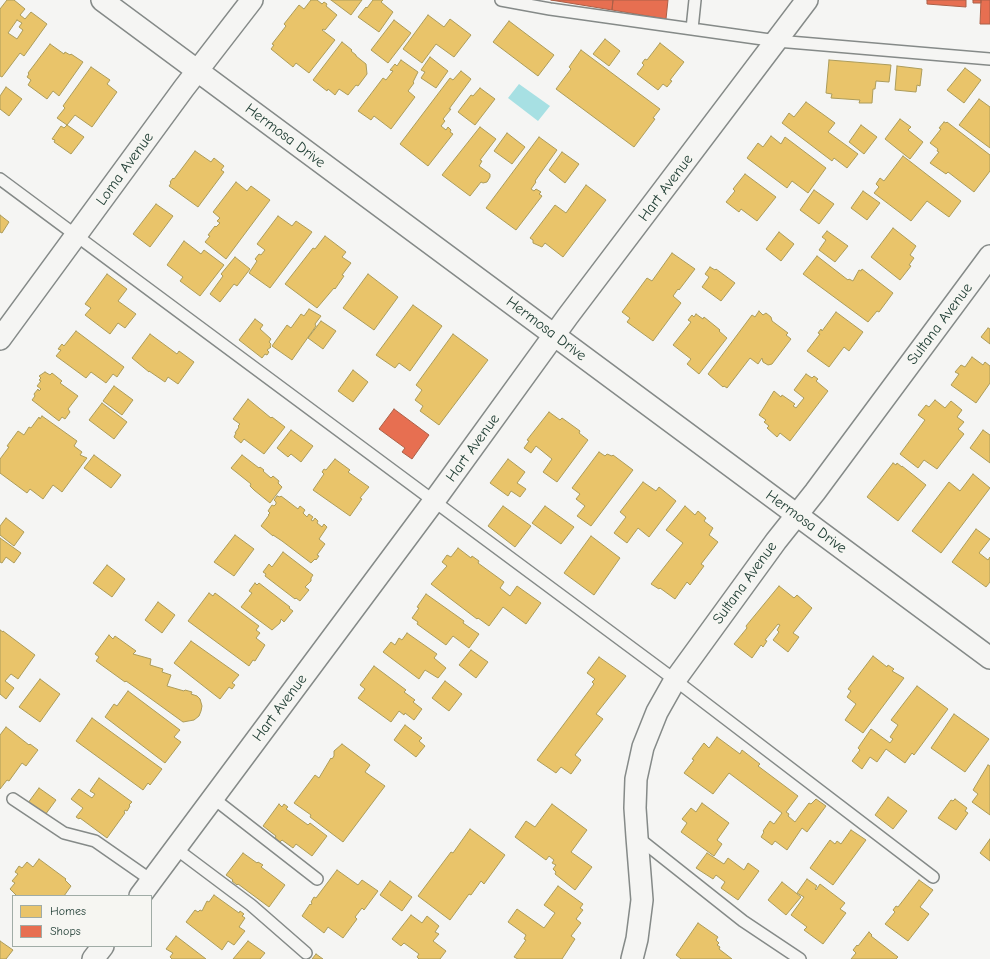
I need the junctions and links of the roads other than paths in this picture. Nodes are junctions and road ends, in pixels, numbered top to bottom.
1 (102, 0) edge
2 (252, 0) edge
3 (501, 0) edge
4 (695, 0) edge
5 (807, 0) edge
6 (692, 29) junction
7 (777, 41) junction
8 (990, 59) edge
9 (198, 72) junction
10 (0, 179) edge
11 (76, 236) junction
12 (990, 256) edge
13 (554, 336) junction
14 (0, 339) edge
15 (434, 501) junction
16 (796, 515) junction
17 (990, 658) edge
18 (675, 680) junction
19 (213, 798) junction
20 (13, 799) dead end
21 (636, 837) junction
22 (175, 848) junction
23 (933, 877) dead end
24 (317, 879) dead end
25 (146, 888) edge
26 (102, 947) edge
27 (306, 953) dead end
28 (93, 959) edge
29 (632, 959) edge
30 (800, 959) edge

1 - 9 street, Hermosa Drive
2 - 9 street, Loma Avenue
3 - 6 lane
4 - 6 lane
5 - 7 street, Hart Avenue
6 - 7 lane
7 - 8 lane
7 - 13 street, Hart Avenue
9 - 11 street, Loma Avenue
9 - 13 street, Hermosa Drive
10 - 11 lane
11 - 14 street, Loma Avenue
11 - 15 lane
12 - 16 street, Sultana Avenue
13 - 15 street, Hart Avenue
13 - 16 street, Hermosa Drive
15 - 18 lane
15 - 19 street, Hart Avenue
16 - 17 street, Hermosa Drive
16 - 18 street, Sultana Avenue
18 - 21 street, Sultana Avenue
18 - 23 lane
19 - 22 street, Hart Avenue
19 - 24 lane
20 - 25 lane
21 - 29 street, Sultana Avenue
21 - 30 lane
22 - 25 street, Hart Avenue
22 - 27 lane
26 - 28 street

